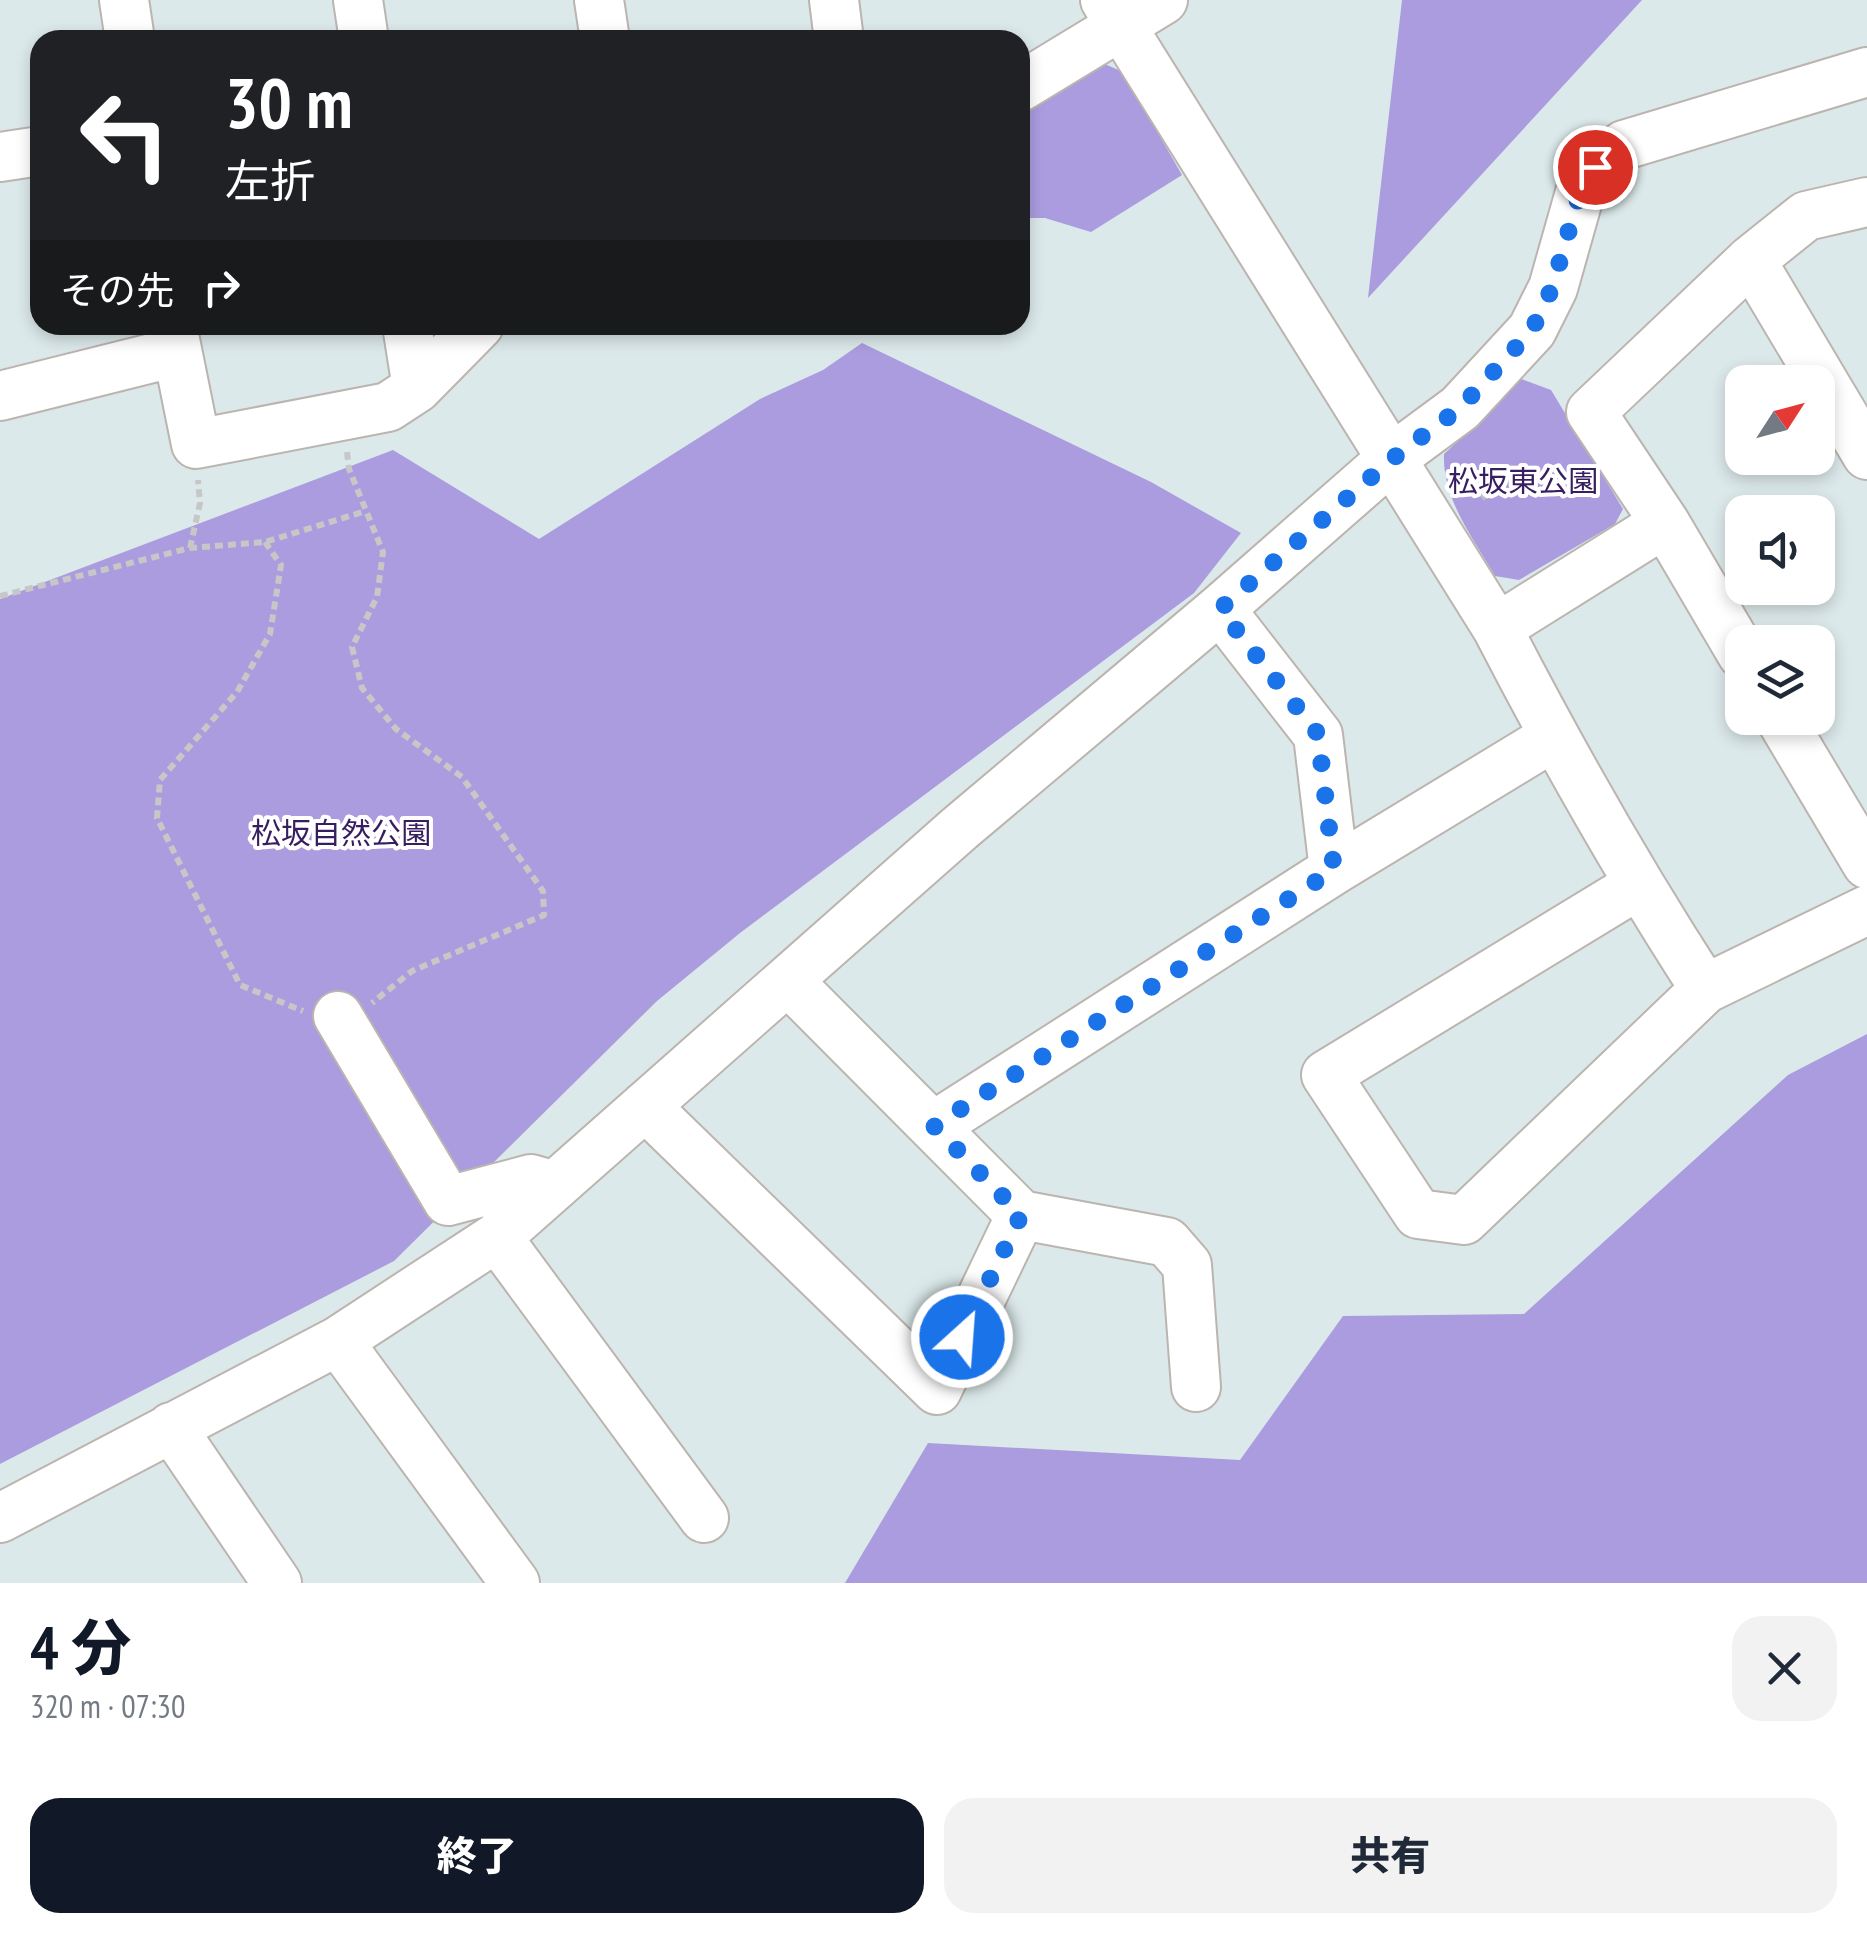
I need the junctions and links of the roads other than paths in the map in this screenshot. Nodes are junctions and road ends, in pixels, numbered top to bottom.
1 (124, 0) edge
2 (358, 0) edge
3 (599, 0) edge
4 (834, 0) edge
5 (1163, 0) edge
6 (1114, 12) edge
7 (128, 30) edge
8 (362, 30) edge
9 (604, 30) edge
10 (838, 30) edge
11 (1867, 72) edge
12 (1030, 79) edge
13 (30, 152) edge
14 (0, 157) edge
15 (1867, 202) edge
16 (1751, 260) junction
17 (408, 335) edge
18 (469, 335) edge
19 (174, 338) edge
20 (416, 388) junction
21 (0, 396) edge
22 (1867, 456) edge
23 (1392, 459) junction
24 (1666, 523) junction
25 (1220, 609) junction
26 (1725, 625) edge
27 (1497, 628) junction
28 (1790, 735) edge
29 (1553, 737) junction
30 (1867, 864) edge
31 (1334, 870) junction
32 (1638, 886) junction
33 (1867, 910) edge
34 (788, 980) junction
35 (1705, 989) junction
36 (341, 1021) road end
37 (644, 1106) junction
38 (934, 1126) junction
39 (555, 1186) junction
40 (1021, 1215) junction
41 (497, 1237) junction
42 (338, 1341) junction
43 (1196, 1387) dead end
44 (170, 1427) junction
45 (0, 1518) edge
46 (704, 1518) dead end
47 (277, 1583) edge
48 (514, 1583) edge

1 - 7 street
2 - 8 street
3 - 9 street
4 - 10 street
5 - 6 street
6 - 12 street
6 - 23 street
11 - 23 street
13 - 14 street
15 - 16 street
16 - 22 street
16 - 24 street
17 - 20 street
18 - 20 street
19 - 20 street
19 - 21 street
23 - 25 street
23 - 27 street
24 - 26 street
24 - 27 street
25 - 31 street
25 - 34 street
27 - 29 street
28 - 30 street
29 - 31 street
29 - 32 street
31 - 38 street
32 - 35 street
32 - 35 street
33 - 35 street
34 - 37 street
34 - 38 street
36 - 39 street
37 - 39 street
37 - 40 street
38 - 40 street
39 - 41 street
40 - 43 street
41 - 42 street
41 - 46 street
42 - 44 street
42 - 48 street
44 - 45 street
44 - 47 street

